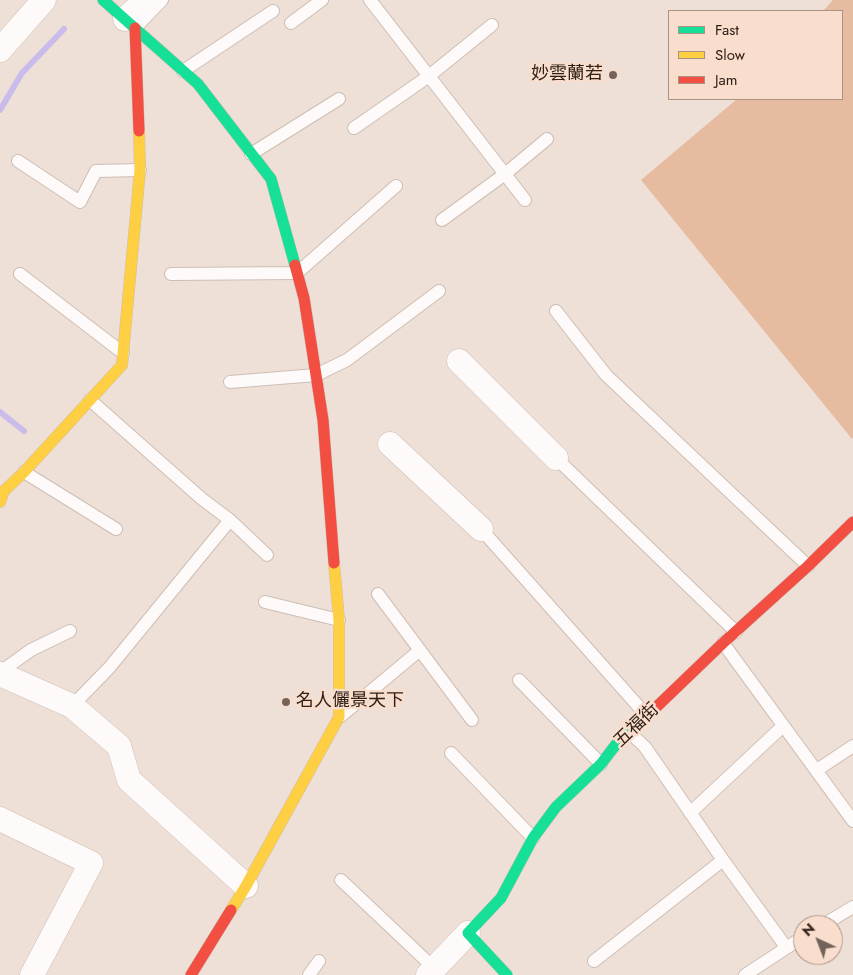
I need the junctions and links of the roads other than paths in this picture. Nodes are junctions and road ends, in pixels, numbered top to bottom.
1 (44, 0) edge
2 (103, 0) edge
3 (146, 0) edge
4 (162, 0) edge
5 (322, 0) edge
6 (370, 0) edge
7 (273, 11) dead end
8 (130, 23) junction
9 (291, 23) dead end
10 (492, 25) dead end
11 (0, 50) edge
12 (183, 71) junction
13 (429, 76) junction
14 (339, 99) dead end
15 (354, 128) dead end
16 (548, 139) dead end
17 (251, 154) junction
18 (18, 161) dead end
19 (140, 170) junction
20 (504, 174) junction
21 (396, 186) dead end
22 (525, 200) dead end
23 (442, 220) dead end
24 (297, 273) junction
25 (20, 274) dead end
26 (171, 274) dead end
27 (440, 291) dead end
28 (556, 311) dead end
29 (123, 353) junction
30 (459, 361) dead end
31 (316, 375) junction
32 (230, 382) dead end
33 (90, 400) junction
34 (390, 444) dead end
35 (556, 458) joint
36 (24, 472) junction
37 (1, 493) edge
38 (230, 520) junction
39 (853, 522) edge
40 (116, 529) dead end
41 (481, 530) joint
42 (267, 556) dead end
43 (808, 566) junction
44 (378, 594) dead end
45 (265, 602) dead end
46 (339, 620) junction
47 (70, 631) dead end
48 (736, 632) junction
49 (723, 644) junction
50 (420, 650) junction
51 (0, 673) edge
52 (519, 680) dead end
53 (72, 706) junction
54 (647, 716) junction
55 (339, 717) junction
56 (472, 720) dead end
57 (783, 726) junction
58 (627, 730) junction
59 (853, 746) edge
60 (451, 753) dead end
61 (601, 764) junction
62 (817, 770) junction
63 (690, 813) junction
64 (0, 819) edge
65 (853, 822) edge
66 (532, 838) junction
67 (723, 860) junction
68 (341, 880) dead end
69 (246, 886) junction
70 (853, 907) edge
71 (840, 915) edge
72 (468, 933) junction
73 (793, 943) edge
74 (786, 947) junction
75 (319, 961) dead end
76 (594, 961) dead end
77 (431, 971) edge
78 (32, 975) edge
79 (191, 975) edge
80 (309, 975) edge
81 (506, 975) edge
82 (744, 975) edge

1 - 11 street
2 - 8 street
3 - 8 street
4 - 8 lane
5 - 9 lane
6 - 13 lane
7 - 12 lane
8 - 12 street
8 - 19 street
10 - 13 lane
12 - 17 street
13 - 15 lane
13 - 20 lane
14 - 17 lane
16 - 20 lane
17 - 24 street
18 - 19 lane
19 - 29 street
20 - 22 lane
20 - 23 lane
21 - 24 lane
24 - 26 lane
24 - 31 street
25 - 29 lane
27 - 31 lane
28 - 43 lane
29 - 33 street
30 - 35 street
31 - 32 lane
31 - 46 street
33 - 36 street
33 - 38 lane
34 - 41 street
35 - 48 lane
36 - 37 street
36 - 40 lane
38 - 42 lane
38 - 53 lane
39 - 43 street, 五福街
41 - 54 lane
43 - 48 street, 五福街
44 - 50 lane
45 - 46 lane
46 - 55 street
47 - 51 lane
48 - 49 street, 五福街
49 - 54 street, 五福街
49 - 57 lane
50 - 55 lane
50 - 56 lane
51 - 53 street
52 - 61 lane
53 - 69 street
54 - 58 street, 五福街
55 - 69 street
57 - 62 lane
57 - 63 lane
58 - 61 street, 五福街
58 - 63 lane
59 - 62 lane
60 - 66 lane
61 - 66 street, 五福街
62 - 65 lane
63 - 67 lane
64 - 78 street
66 - 72 street, 五福街
67 - 74 lane
67 - 76 lane
68 - 77 lane
69 - 79 street
70 - 71 lane
72 - 77 street
72 - 81 street
73 - 74 lane
74 - 82 lane
75 - 80 lane

